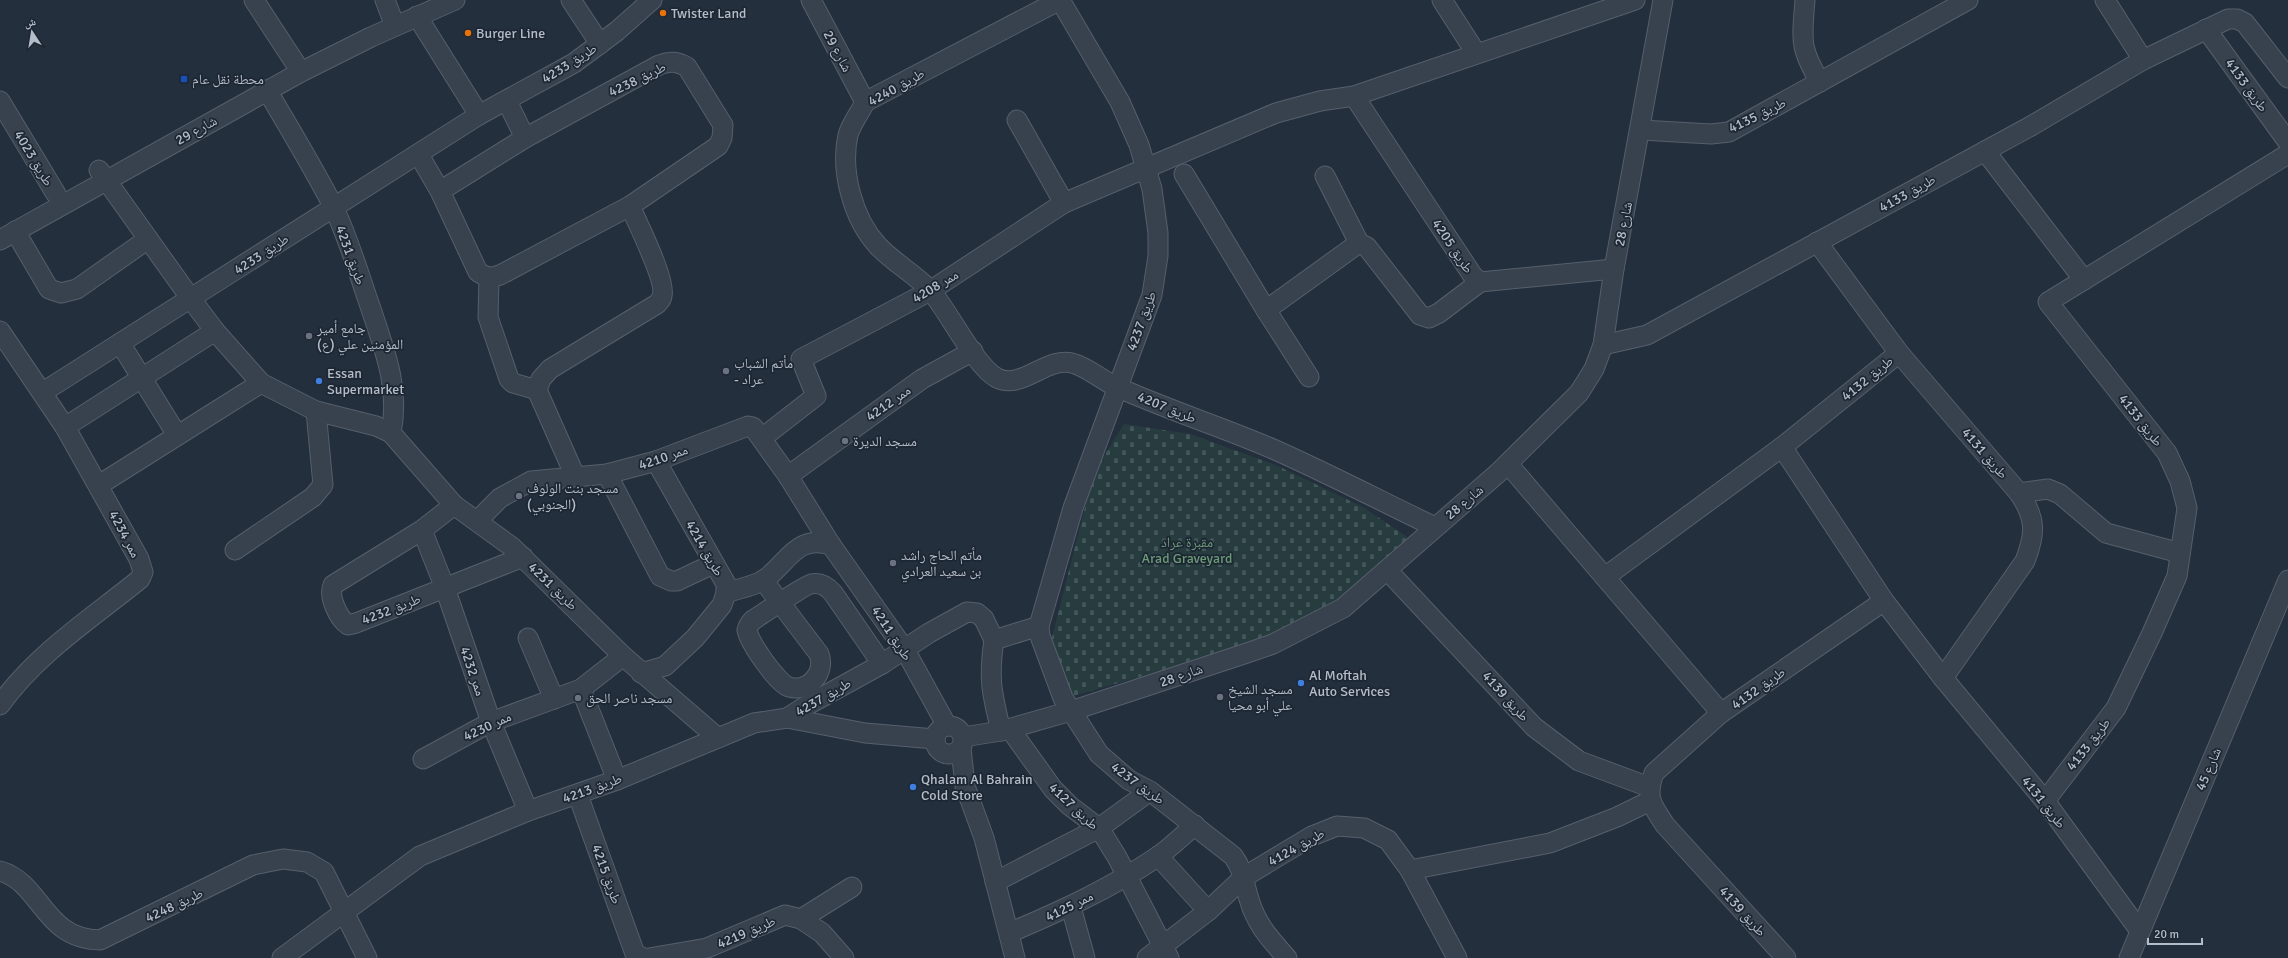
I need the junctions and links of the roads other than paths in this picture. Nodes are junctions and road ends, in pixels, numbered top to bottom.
1 (254, 0) edge
2 (432, 0) edge
3 (455, 0) edge
4 (571, 0) edge
5 (652, 0) edge
6 (811, 0) edge
7 (1060, 0) edge
8 (1442, 0) edge
9 (1635, 0) edge
10 (1663, 0) edge
11 (1805, 0) edge
12 (1968, 0) edge
13 (2105, 0) edge
14 (391, 14) edge
15 (417, 16) junction
16 (2206, 29) junction
17 (600, 44) junction
18 (1476, 53) junction
19 (2143, 60) junction
20 (298, 67) junction
21 (2288, 78) edge
22 (1820, 82) junction
23 (267, 90) junction
24 (1354, 96) junction
25 (0, 101) edge
26 (507, 101) junction
27 (865, 102) junction
28 (479, 115) junction
29 (1017, 120) dead end
30 (1641, 130) junction
31 (525, 138) junction
32 (2288, 142) edge
33 (1985, 151) junction
34 (2288, 154) edge
35 (419, 155) junction
36 (1147, 167) junction
37 (1184, 174) dead end
38 (102, 175) junction
39 (1325, 176) dead end
40 (440, 191) junction
41 (56, 194) junction
42 (1064, 203) junction
43 (630, 206) junction
44 (334, 207) junction
45 (5, 232) edge
46 (148, 239) junction
47 (1817, 242) junction
48 (1359, 243) junction
49 (1614, 269) junction
50 (489, 278) junction
51 (2084, 280) junction
52 (1480, 282) junction
53 (930, 291) junction
54 (191, 299) junction
55 (1266, 310) junction
56 (0, 331) edge
57 (215, 331) junction
58 (120, 344) junction
59 (1603, 345) junction
60 (973, 351) junction
61 (1899, 353) junction
62 (142, 377) junction
63 (1309, 377) dead end
64 (261, 383) junction
65 (1116, 387) junction
66 (537, 390) junction
67 (43, 392) junction
68 (816, 392) joint
69 (316, 411) junction
70 (65, 427) junction
71 (755, 432) junction
72 (391, 433) junction
73 (177, 435) junction
74 (1782, 447) junction
75 (656, 460) junction
76 (1508, 464) junction
77 (607, 474) junction
78 (574, 476) junction
79 (788, 476) junction
80 (100, 485) junction
81 (2019, 493) junction
82 (454, 505) junction
83 (478, 520) junction
84 (1435, 527) junction
85 (422, 530) junction
86 (831, 545) junction
87 (235, 550) dead end
88 (2180, 553) junction
89 (523, 557) junction
90 (713, 564) junction
91 (1387, 570) junction
92 (1605, 577) junction
93 (763, 580) junction
94 (2288, 580) edge
95 (445, 588) junction
96 (726, 593) junction
97 (1884, 601) junction
98 (780, 604) junction
99 (1039, 626) junction
100 (528, 638) dead end
101 (994, 640) junction
102 (905, 650) junction
103 (623, 656) junction
104 (882, 664) junction
105 (821, 670) junction
106 (641, 673) junction
107 (1943, 678) junction
108 (581, 689) junction
109 (833, 690) junction
110 (554, 699) junction
111 (0, 705) edge
112 (1071, 711) junction
113 (1721, 713) junction
114 (787, 718) junction
115 (491, 722) junction
116 (1006, 730) junction
117 (718, 738) junction
118 (950, 741) junction
119 (423, 759) dead end
120 (617, 780) junction
121 (1150, 791) junction
122 (1649, 794) junction
123 (578, 795) junction
124 (2045, 801) junction
125 (528, 811) junction
126 (1195, 825) junction
127 (1099, 828) junction
128 (1158, 856) junction
129 (1410, 870) junction
130 (0, 871) edge
131 (1127, 876) junction
132 (1244, 877) junction
133 (995, 882) junction
134 (852, 887) dead end
135 (1071, 907) junction
136 (1208, 911) junction
137 (345, 912) junction
138 (793, 917) junction
139 (2140, 931) junction
140 (1009, 933) junction
141 (1167, 952) edge
142 (709, 953) edge
143 (643, 956) edge
144 (1016, 956) edge
145 (282, 958) edge
146 (367, 958) edge
147 (844, 958) edge
148 (1085, 958) edge
149 (1147, 958) edge
150 (1287, 958) edge
151 (1457, 958) edge
152 (1786, 958) edge
153 (2129, 958) edge

1 - 20 street
2 - 14 street, شارع 29
3 - 15 street, شارع 29
4 - 17 street
5 - 17 street, طريق 4233
6 - 27 street, شارع 29
7 - 27 street, طريق 4240
7 - 36 street, طريق 4237
8 - 18 street
9 - 18 street
10 - 30 street, شارع 28
11 - 22 street
12 - 22 street, طريق 4135
13 - 19 street
14 - 15 street, شارع 29
14 - 20 street, شارع 29
15 - 28 street
16 - 19 street, طريق 4133
16 - 21 street, طريق 4133
16 - 32 street, طريق 4133
17 - 26 street, طريق 4233
18 - 24 street
19 - 33 street, طريق 4133
20 - 23 street, شارع 29
20 - 38 street, شارع 29
22 - 30 street, طريق 4135
23 - 38 street, شارع 29
23 - 44 street, طريق 4231
24 - 36 street
24 - 52 street, طريق 4205
25 - 41 street, طريق 4023
26 - 28 street, طريق 4233
26 - 31 street
27 - 53 street, طريق 4240
28 - 35 street, طريق 4233
29 - 42 street
30 - 49 street, شارع 28
31 - 40 street, طريق 4238
31 - 43 street, طريق 4238
33 - 47 street, طريق 4133
33 - 51 street
34 - 51 street, طريق 4133
35 - 40 street
35 - 44 street, طريق 4233
36 - 42 street, ممر 4208
36 - 65 street, طريق 4237
37 - 55 street
38 - 41 street, شارع 29
38 - 45 street, شارع 29
38 - 46 street, طريق 4231
39 - 48 street
40 - 50 street
41 - 45 street, شارع 29
42 - 53 street, ممر 4208
43 - 50 street, طريق 4238
43 - 66 street
44 - 54 street, طريق 4233
44 - 72 street, طريق 4231
45 - 46 street
46 - 54 street, طريق 4231
47 - 59 street, طريق 4133
47 - 61 street, طريق 4131
48 - 52 street
48 - 55 street
49 - 52 street, طريق 4205
49 - 59 street, شارع 28
50 - 66 street
51 - 88 street, طريق 4133
53 - 60 street, طريق 4207
53 - 68 street, ممر 4208
54 - 57 street, طريق 4231
54 - 58 street, طريق 4233
55 - 63 street
56 - 67 street, ممر 4234
57 - 62 street
57 - 64 street, طريق 4231
58 - 62 street
58 - 67 street, طريق 4233
59 - 76 street, شارع 28
60 - 65 street, طريق 4207
60 - 79 street, ممر 4212
61 - 74 street, طريق 4132
61 - 81 street, طريق 4131
62 - 70 street
62 - 73 street
64 - 69 street, طريق 4231
64 - 73 street
65 - 84 street, طريق 4207
65 - 99 street, طريق 4237
66 - 78 street
67 - 70 street, ممر 4234
68 - 71 street, ممر 4210
69 - 72 street, طريق 4231
69 - 87 street
70 - 80 street, ممر 4234
71 - 75 street, ممر 4210
71 - 79 street, طريق 4211
72 - 82 street, طريق 4231
73 - 80 street
74 - 92 street, طريق 4132
74 - 97 street, طريق 4131
75 - 77 street, ممر 4210
75 - 90 street, طريق 4214
76 - 84 street, شارع 28
76 - 92 street, طريق 4132
77 - 78 street, ممر 4210
77 - 90 street
78 - 83 street, ممر 4210
79 - 86 street, طريق 4211
80 - 111 street, ممر 4234
81 - 88 street
81 - 107 street, طريق 4131
82 - 83 street, طريق 4231
82 - 85 street, طريق 4232
83 - 89 street, طريق 4231
84 - 91 street, شارع 28
85 - 95 street, ممر 4232
85 - 95 street, طريق 4232
86 - 93 street
86 - 102 street, طريق 4211
88 - 124 street, طريق 4133
89 - 95 street, طريق 4232
89 - 103 street, طريق 4231
90 - 96 street, طريق 4214
91 - 112 street, شارع 28
91 - 122 street, طريق 4139
92 - 113 street, طريق 4132
93 - 96 street
93 - 98 street
94 - 139 street, شارع 45
95 - 115 street, ممر 4232
96 - 106 street, طريق 4214
97 - 107 street, طريق 4131
97 - 113 street, طريق 4132
98 - 104 street
98 - 105 street
98 - 105 street
99 - 101 street
99 - 112 street, طريق 4237
100 - 110 street
101 - 102 street, طريق 4237
101 - 116 street
102 - 104 street, طريق 4237
102 - 118 street, طريق 4211
103 - 106 street, طريق 4231
103 - 108 street, ممر 4230
104 - 109 street, طريق 4237
105 - 109 street
106 - 117 street, طريق 4231
107 - 124 street, طريق 4131
108 - 110 street, ممر 4230
108 - 120 street
109 - 114 street, طريق 4237
110 - 115 street, ممر 4230
112 - 116 street, شارع 28
112 - 121 street, طريق 4237
113 - 122 street
114 - 117 street, طريق 4213
114 - 118 street, طريق 4213
115 - 119 street, ممر 4230
115 - 125 street, ممر 4232
116 - 118 street, شارع 28
116 - 127 street, طريق 4127
117 - 120 street, طريق 4213
118 - 133 street
120 - 123 street, طريق 4213
121 - 126 street, طريق 4237
121 - 127 street
122 - 129 street
122 - 152 street, طريق 4139
123 - 125 street, طريق 4213
123 - 143 street, طريق 4215
124 - 139 street, طريق 4131
125 - 137 street, طريق 4213
126 - 128 street
126 - 132 street, طريق 4237
127 - 131 street, طريق 4127
127 - 133 street
128 - 131 street
128 - 136 street
129 - 132 street, طريق 4124
129 - 151 street, طريق 4124
130 - 137 street, طريق 4248
131 - 135 street, ممر 4125
131 - 141 street
132 - 136 street, طريق 4124
132 - 150 street, طريق 4237
133 - 140 street
134 - 138 street, طريق 4219
135 - 140 street, ممر 4125
135 - 148 street
136 - 141 street, طريق 4124
137 - 145 street, طريق 4213
137 - 146 street, طريق 4248
138 - 142 street, طريق 4219
138 - 147 street
139 - 153 street, شارع 45
140 - 144 street
141 - 149 street, طريق 4124
142 - 143 street, طريق 4219

